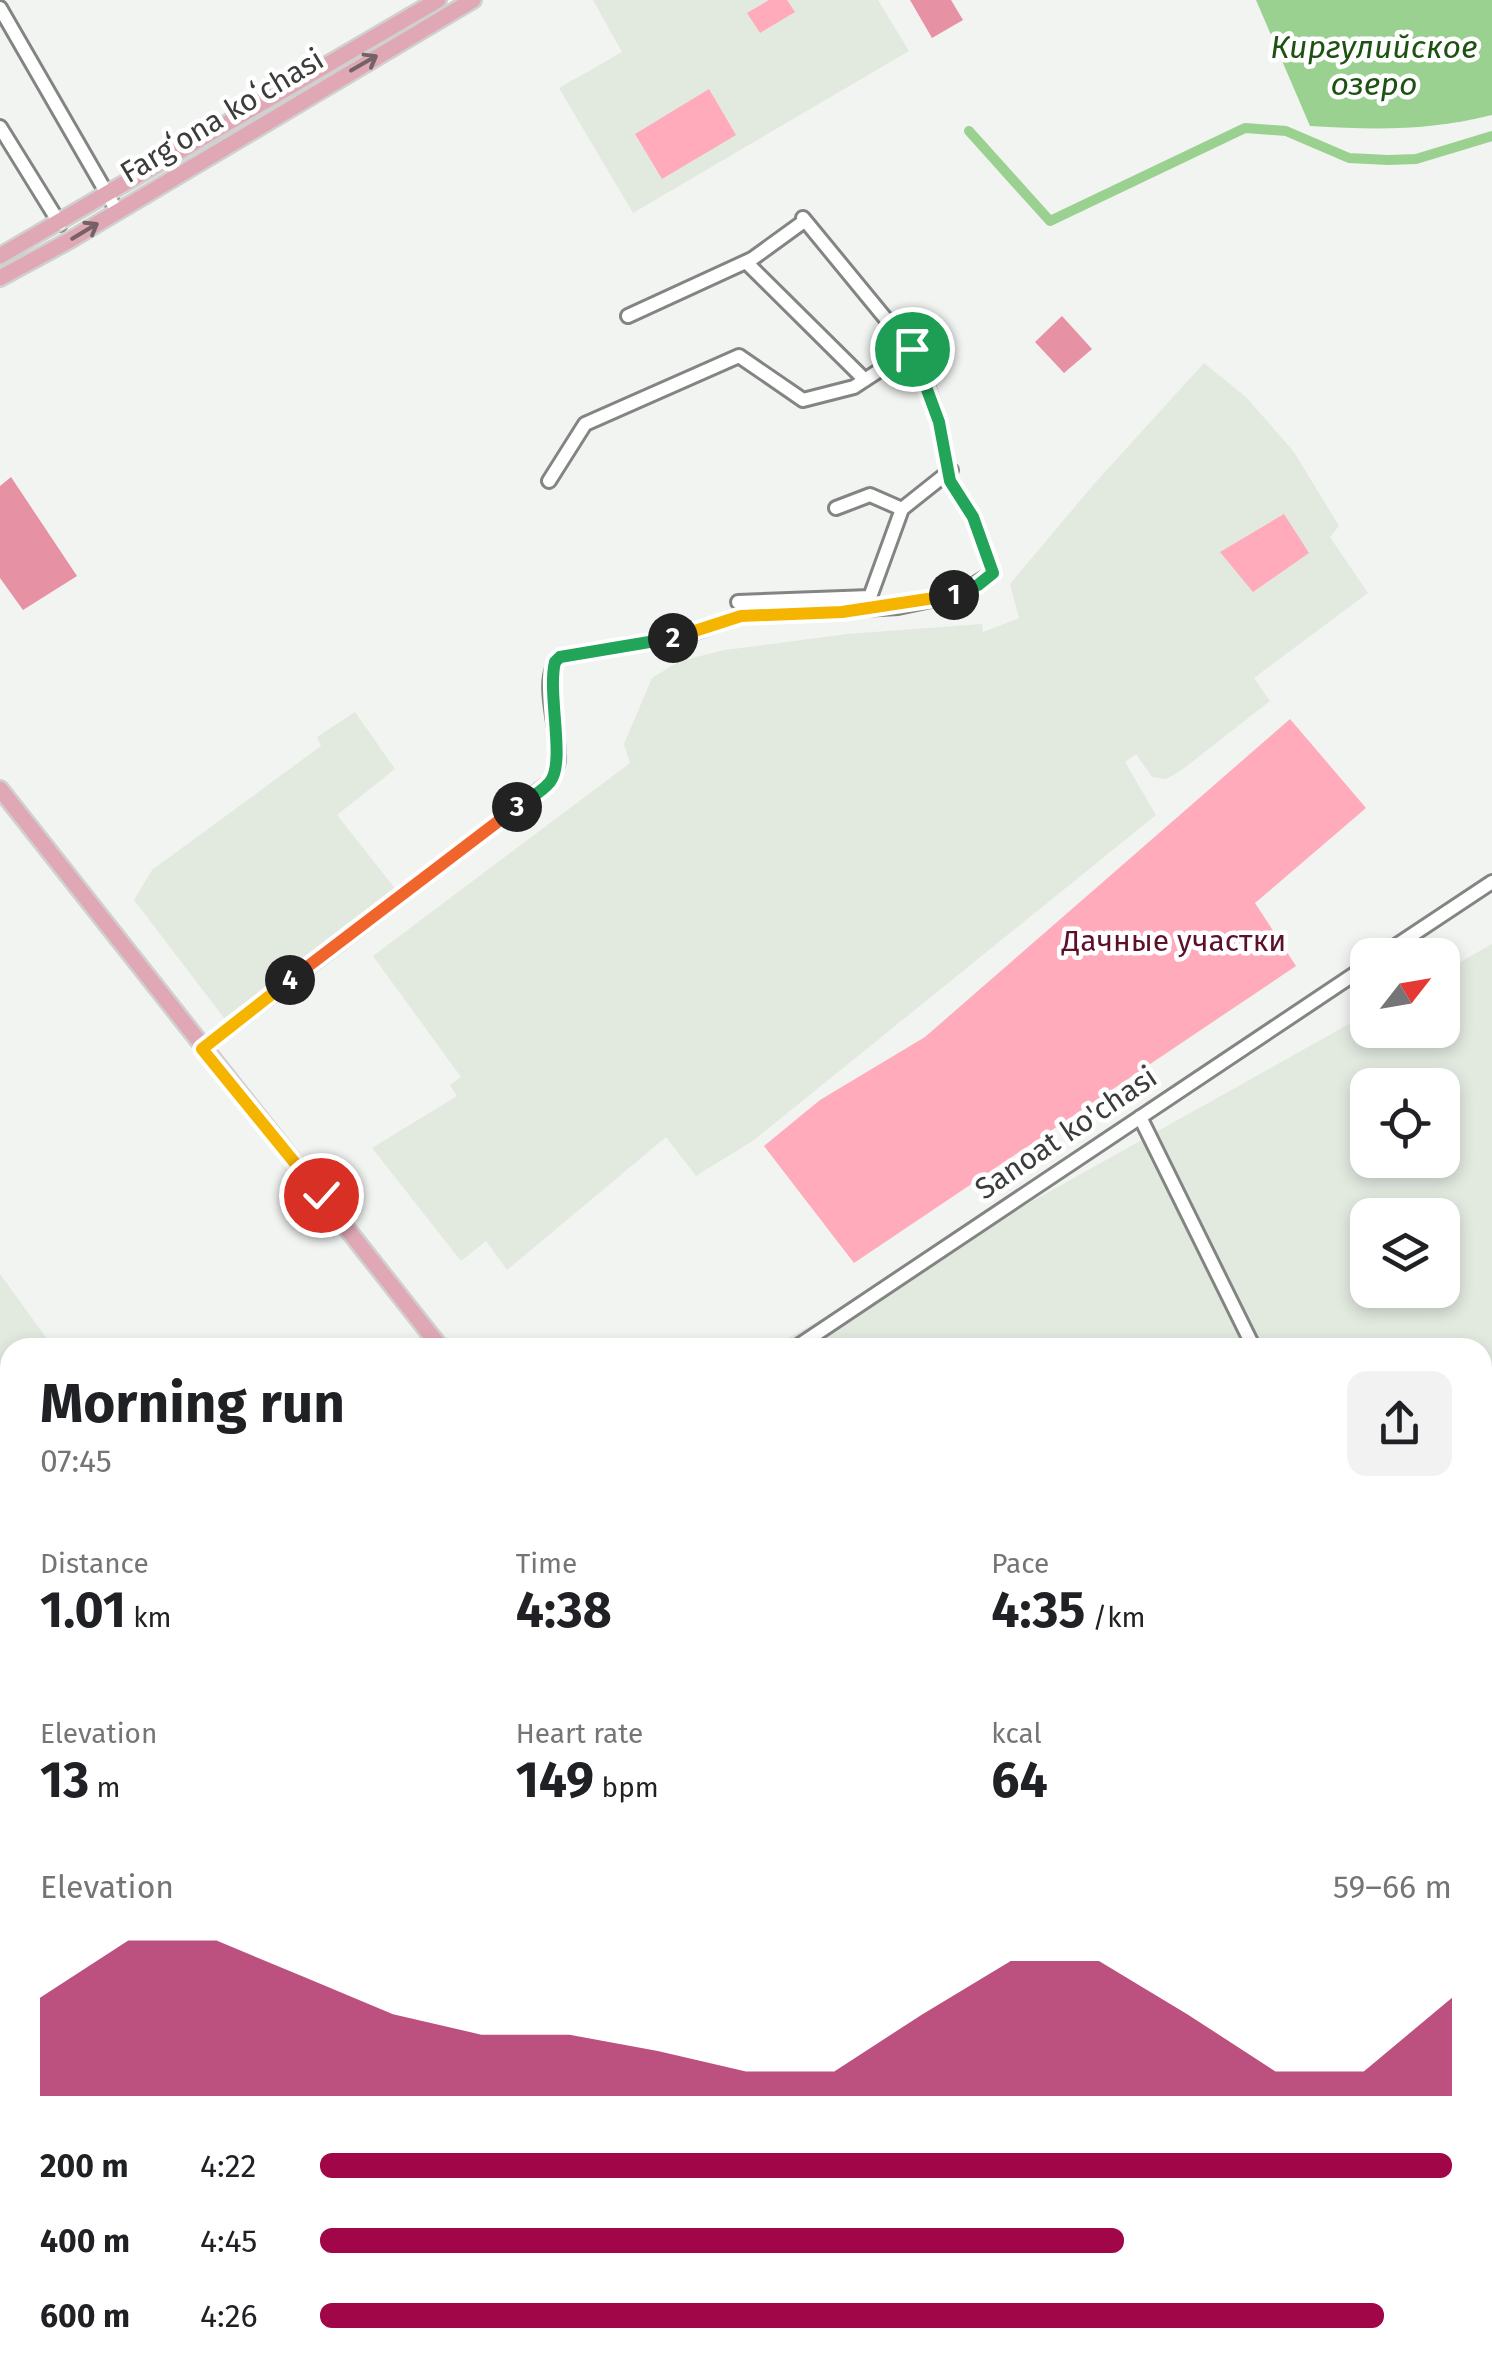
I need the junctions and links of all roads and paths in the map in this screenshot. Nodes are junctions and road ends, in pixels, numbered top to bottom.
1 (438, 0) edge
2 (473, 0) edge
3 (0, 8) edge
4 (0, 127) edge
5 (108, 195) junction
6 (117, 211) junction
7 (60, 224) junction
8 (0, 256) edge
9 (746, 262) junction
10 (0, 278) edge
11 (628, 316) dead end
12 (912, 349) junction
13 (865, 380) junction
14 (951, 470) junction
15 (549, 480) dead end
16 (836, 508) dead end
17 (902, 508) junction
18 (738, 602) dead end
19 (0, 790) edge
20 (1492, 882) edge
21 (1408, 938) edge
22 (1350, 977) edge
23 (202, 1049) junction
24 (1140, 1117) junction
25 (433, 1338) edge
26 (810, 1338) edge
27 (1249, 1338) edge

1 - 5 main road, Fargʻona koʻchasi
6 -> 2 main road, Fargʻona koʻchasi
3 - 5 street
4 - 7 street
5 - 6 street
5 - 7 main road, Fargʻona koʻchasi
10 -> 6 main road, Fargʻona koʻchasi
7 - 8 main road, Fargʻona koʻchasi
9 - 11 street
9 - 12 street
9 - 13 street
12 - 13 street
12 - 14 street
13 - 15 street
14 - 17 street
14 - 23 street
16 - 17 street
17 - 18 street
19 - 23 main road
20 - 21 street
22 - 24 street, Sanoat ko'chasi
23 - 25 main road
24 - 26 street, Sanoat ko'chasi
24 - 27 street

